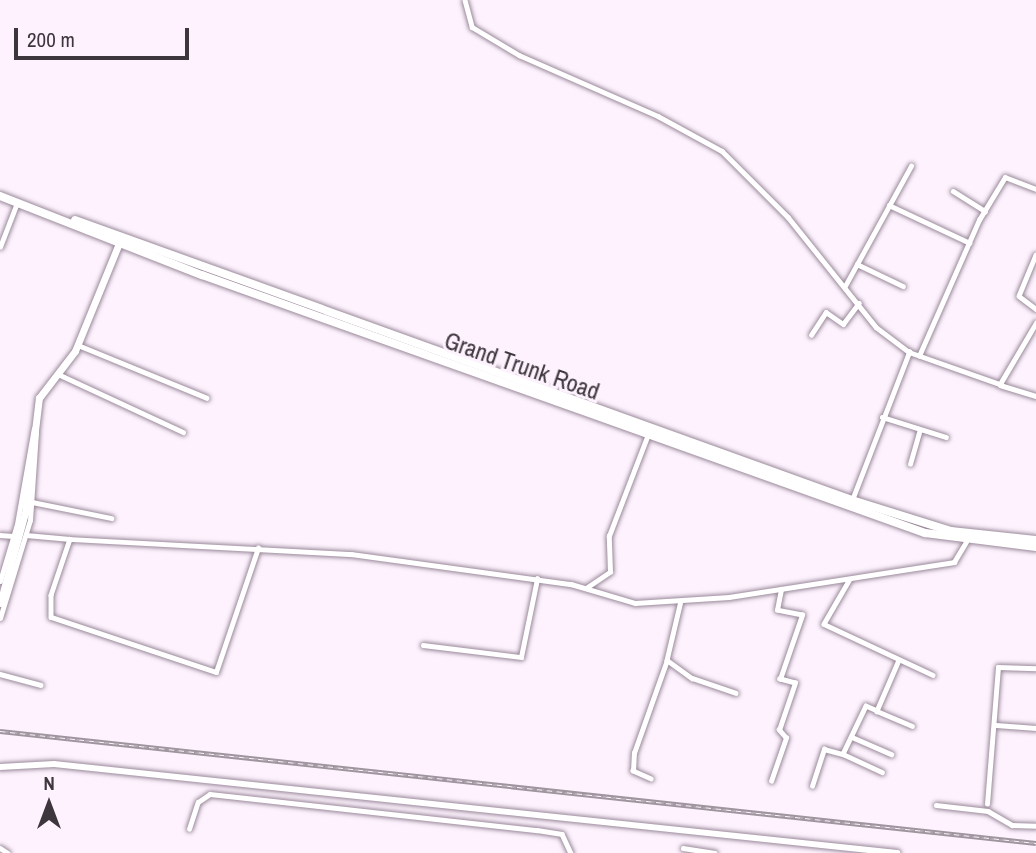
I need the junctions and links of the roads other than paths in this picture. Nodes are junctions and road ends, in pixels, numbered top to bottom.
1 (465, 0) edge
2 (911, 166) dead end
3 (1036, 189) edge
4 (953, 191) dead end
5 (0, 194) edge
6 (17, 203) junction
7 (890, 205) junction
8 (985, 211) junction
9 (120, 240) junction
10 (970, 243) junction
11 (0, 247) edge
12 (1036, 255) edge
13 (857, 264) junction
14 (845, 286) junction
15 (903, 286) dead end
16 (859, 303) junction
17 (1036, 309) edge
18 (1036, 323) edge
19 (811, 335) dead end
20 (78, 345) junction
21 (909, 352) junction
22 (919, 356) junction
23 (58, 374) junction
24 (1000, 384) junction
25 (1036, 396) edge
26 (206, 398) dead end
27 (882, 417) junction
28 (34, 428) junction
29 (920, 430) junction
30 (183, 432) dead end
31 (649, 432) junction
32 (946, 437) dead end
33 (910, 464) dead end
34 (852, 500) junction
35 (32, 502) junction
36 (111, 518) dead end
37 (0, 535) edge
38 (26, 535) junction
39 (13, 536) junction
40 (70, 539) junction
41 (1036, 540) edge
42 (966, 542) junction
43 (1036, 547) edge
44 (258, 548) junction
45 (537, 579) junction
46 (850, 579) junction
47 (0, 581) edge
48 (585, 589) junction
49 (781, 589) junction
50 (681, 601) junction
51 (0, 603) edge
52 (0, 618) edge
53 (423, 645) dead end
54 (667, 660) junction
55 (899, 660) junction
56 (1036, 668) edge
57 (0, 674) edge
58 (933, 675) dead end
59 (41, 685) dead end
60 (736, 693) dead end
61 (877, 711) junction
62 (996, 725) junction
63 (912, 726) dead end
64 (1036, 728) edge
65 (852, 737) junction
66 (843, 754) junction
67 (891, 754) dead end
68 (0, 767) edge
69 (882, 772) dead end
70 (651, 779) dead end
71 (771, 781) dead end
72 (812, 786) dead end
73 (987, 804) dead end
74 (936, 805) dead end
75 (1036, 826) edge
76 (189, 829) dead end
77 (817, 844) junction
78 (0, 848) edge
79 (683, 848) dead end
80 (8, 853) edge
81 (571, 853) edge
82 (715, 853) edge
83 (816, 853) edge
84 (897, 853) edge

1 - 14 street
2 - 7 street
3 - 8 street
4 - 8 street
5 - 6 highway, Grand Trunk Road
5 - 9 highway, Grand Trunk Road
6 - 9 highway, Grand Trunk Road
6 - 11 street
7 - 10 street
7 - 13 street
8 - 10 street
9 - 20 main road
9 - 31 highway, Grand Trunk Road
9 - 34 highway, Grand Trunk Road
10 - 22 street
12 - 17 street
13 - 14 street
13 - 15 street
14 - 16 street
16 - 19 street
16 - 21 street
18 - 24 street
20 - 23 main road
20 - 26 street
21 - 22 street
21 - 27 street
22 - 24 street
23 - 28 main road
23 - 30 street
24 - 25 street
27 - 29 street
27 - 34 street
28 - 35 street
28 - 39 street
28 - 51 main road
29 - 32 street
29 - 33 street
31 - 42 highway, Grand Trunk Road
31 - 48 street
34 - 41 highway, Grand Trunk Road
35 - 36 street
35 - 38 street
37 - 39 street
38 - 40 street
38 - 52 street
39 - 47 street
40 - 44 street
40 - 44 street
42 - 43 highway, Grand Trunk Road
42 - 46 street
44 - 45 street
45 - 48 street
45 - 53 street
46 - 49 street
46 - 55 street
48 - 50 street
49 - 50 street
49 - 71 street
50 - 54 street
54 - 60 street
54 - 70 street
55 - 58 street
55 - 61 street
56 - 62 street
57 - 59 street
61 - 63 street
61 - 65 street
62 - 64 street
62 - 73 street
65 - 66 street
65 - 67 street
66 - 69 street
66 - 72 street
68 - 77 main road
74 - 75 street
76 - 81 street
77 - 83 street
77 - 84 main road
78 - 80 street
79 - 82 street

